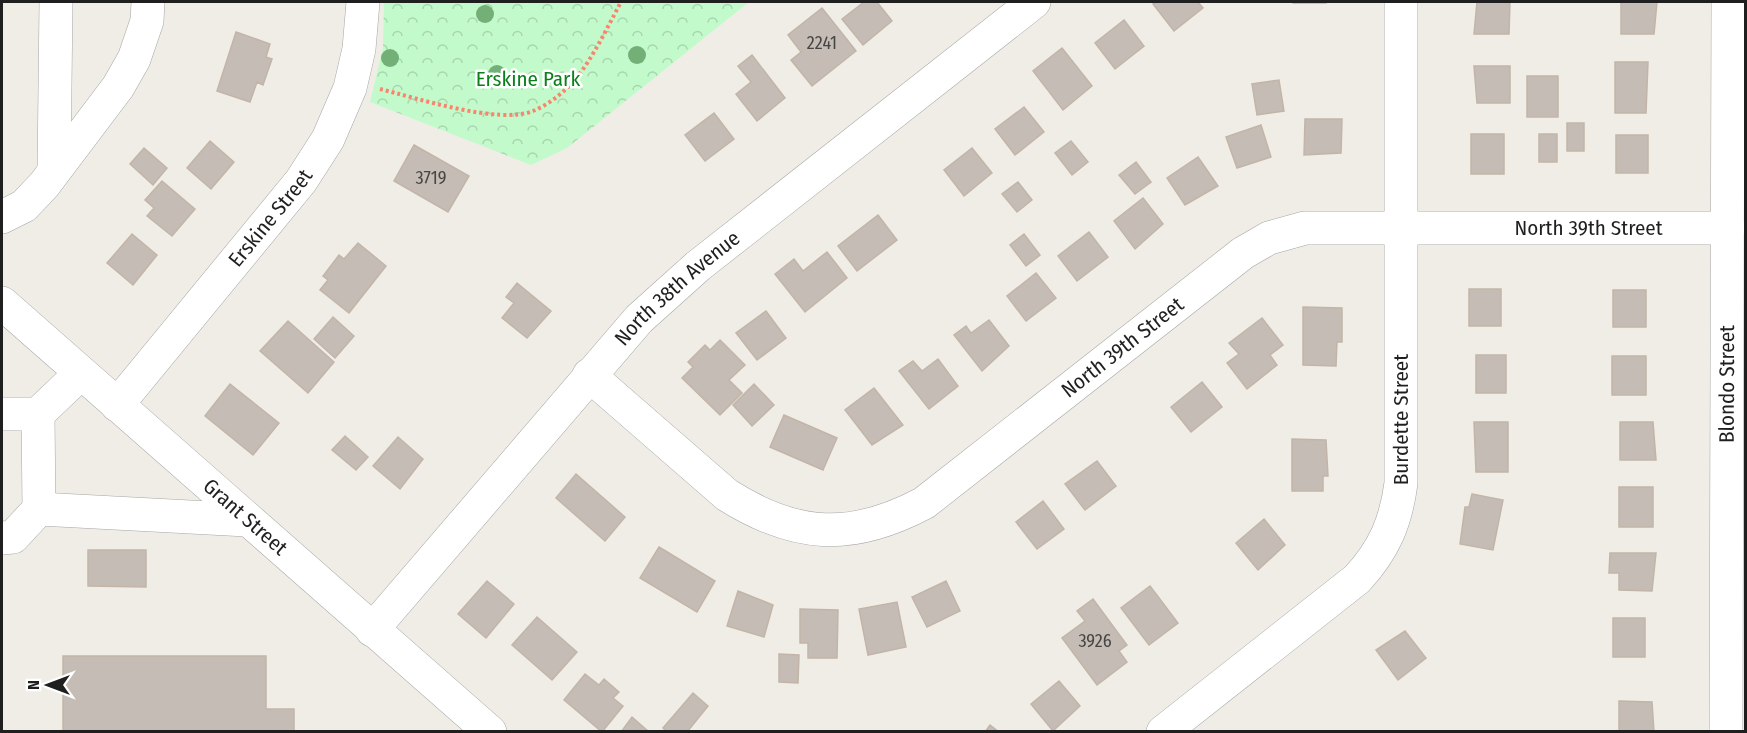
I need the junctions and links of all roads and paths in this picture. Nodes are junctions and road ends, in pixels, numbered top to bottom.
1 (56, 2) edge
2 (148, 2) edge
3 (363, 2) edge
4 (621, 2) edge
5 (1034, 2) edge
6 (1401, 2) edge
7 (1728, 2) edge
8 (370, 87) dead end
9 (54, 171) junction
10 (2, 217) edge
11 (1401, 228) junction
12 (1728, 228) junction
13 (2, 303) edge
14 (81, 374) junction
15 (590, 375) junction
16 (117, 405) junction
17 (2, 414) edge
18 (38, 414) junction
19 (39, 509) junction
20 (247, 520) junction
21 (2, 538) edge
22 (372, 630) junction
23 (490, 732) edge
24 (1163, 732) edge
25 (1726, 732) edge

1 - 9 street
2 - 9 street
3 - 16 street, Erskine Street
4 - 8 path
5 - 15 street, North 38th Avenue
6 - 11 street, Burdette Street
7 - 12 street, Blondo Street
9 - 10 street
11 - 12 street, North 39th Street
11 - 15 street, North 39th Street
11 - 24 street, Burdette Street
12 - 25 street, Blondo Street
13 - 14 street, Grant Street
14 - 16 street, Grant Street
14 - 18 street
15 - 22 street, North 38th Avenue
16 - 20 street, Grant Street
17 - 18 street
18 - 19 street
19 - 20 street
19 - 21 street
20 - 22 street, Grant Street
22 - 23 street, Grant Street

